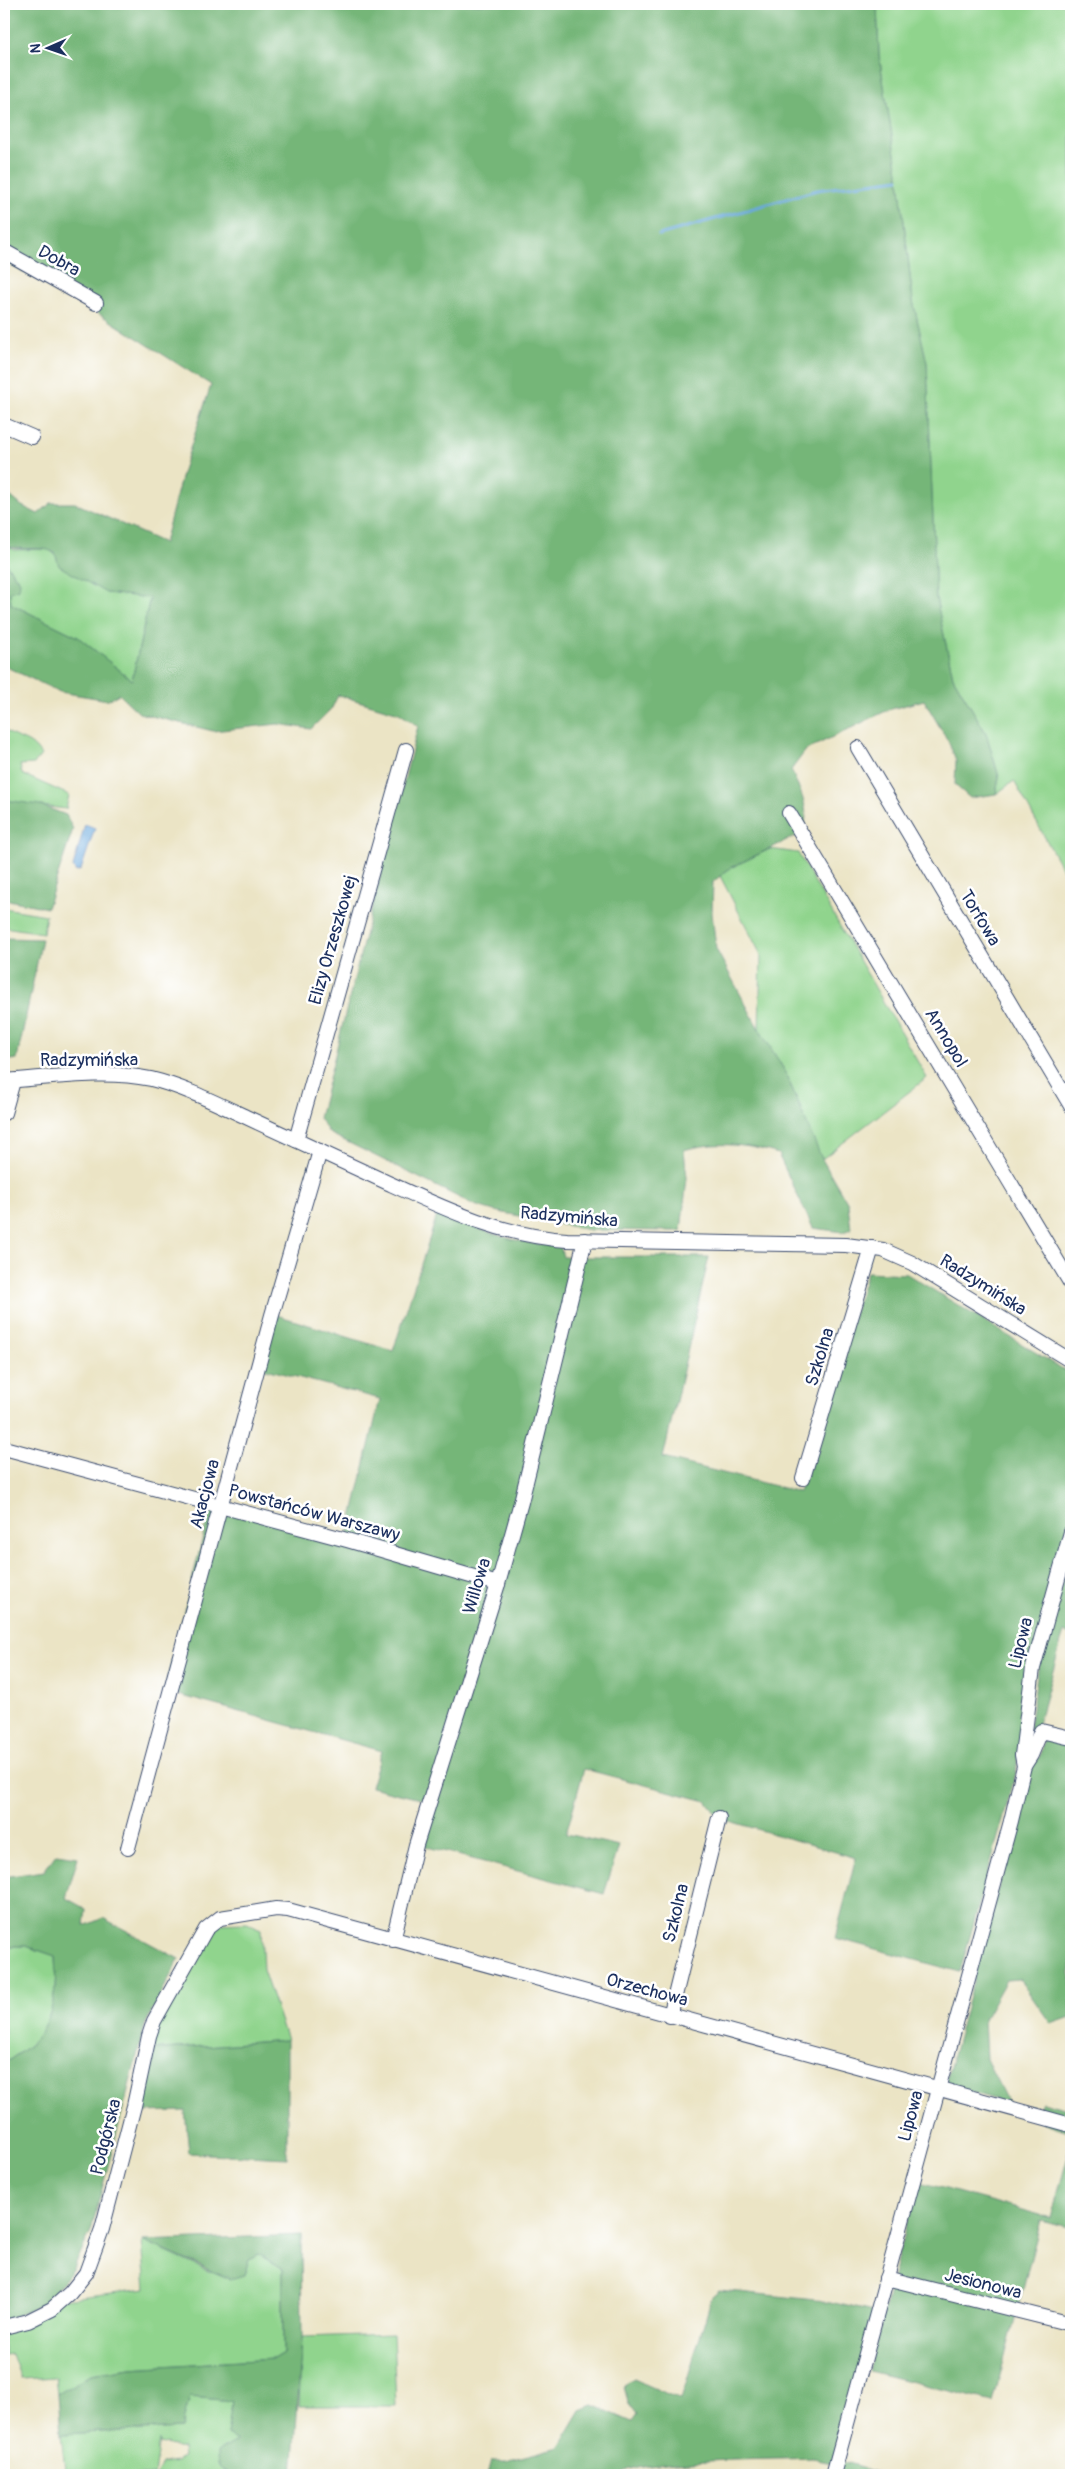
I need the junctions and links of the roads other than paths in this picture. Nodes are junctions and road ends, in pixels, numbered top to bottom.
1 (4, 251) edge
2 (96, 303) dead end
3 (4, 425) edge
4 (32, 437) dead end
5 (858, 748) dead end
6 (406, 750) dead end
7 (789, 813) dead end
8 (8, 1081) edge
9 (1071, 1106) edge
10 (4, 1113) edge
11 (296, 1140) junction
12 (320, 1151) junction
13 (584, 1240) junction
14 (872, 1248) junction
15 (1071, 1284) edge
16 (1071, 1361) edge
17 (4, 1448) edge
18 (803, 1478) dead end
19 (221, 1507) junction
20 (1071, 1532) edge
21 (498, 1584) junction
22 (1071, 1738) edge
23 (1024, 1766) junction
24 (719, 1818) dead end
25 (128, 1848) dead end
26 (211, 1922) joint
27 (393, 1940) junction
28 (670, 2016) junction
29 (938, 2089) junction
30 (1071, 2125) edge
31 (886, 2278) junction
32 (1071, 2324) edge
33 (4, 2327) edge
34 (833, 2475) edge

1 - 2 street, Dobra
3 - 4 street
5 - 9 street, Torfowa
6 - 11 street, Elizy Orzeszkowej
7 - 15 street, Annopol
8 - 10 street
8 - 11 street, Radzymińska
11 - 12 street, Radzymińska
12 - 13 street, Radzymińska
12 - 19 street, Akacjowa
13 - 14 street, Radzymińska
13 - 21 street, Willowa
14 - 16 street, Radzymińska
14 - 18 street, Szkolna
17 - 19 street, Powstańców Warszawy
19 - 21 street, Powstańców Warszawy
19 - 25 street, Akacjowa
20 - 23 street, Lipowa
21 - 27 street, Willowa
22 - 23 street, Lipowa
23 - 29 street, Lipowa
24 - 28 street, Szkolna
26 - 27 street, Orzechowa
26 - 33 street, Podgórska
27 - 28 street, Orzechowa
28 - 29 street, Orzechowa
29 - 30 street, Orzechowa
29 - 31 street, Lipowa
31 - 32 street, Jesionowa
31 - 34 street, Lipowa

